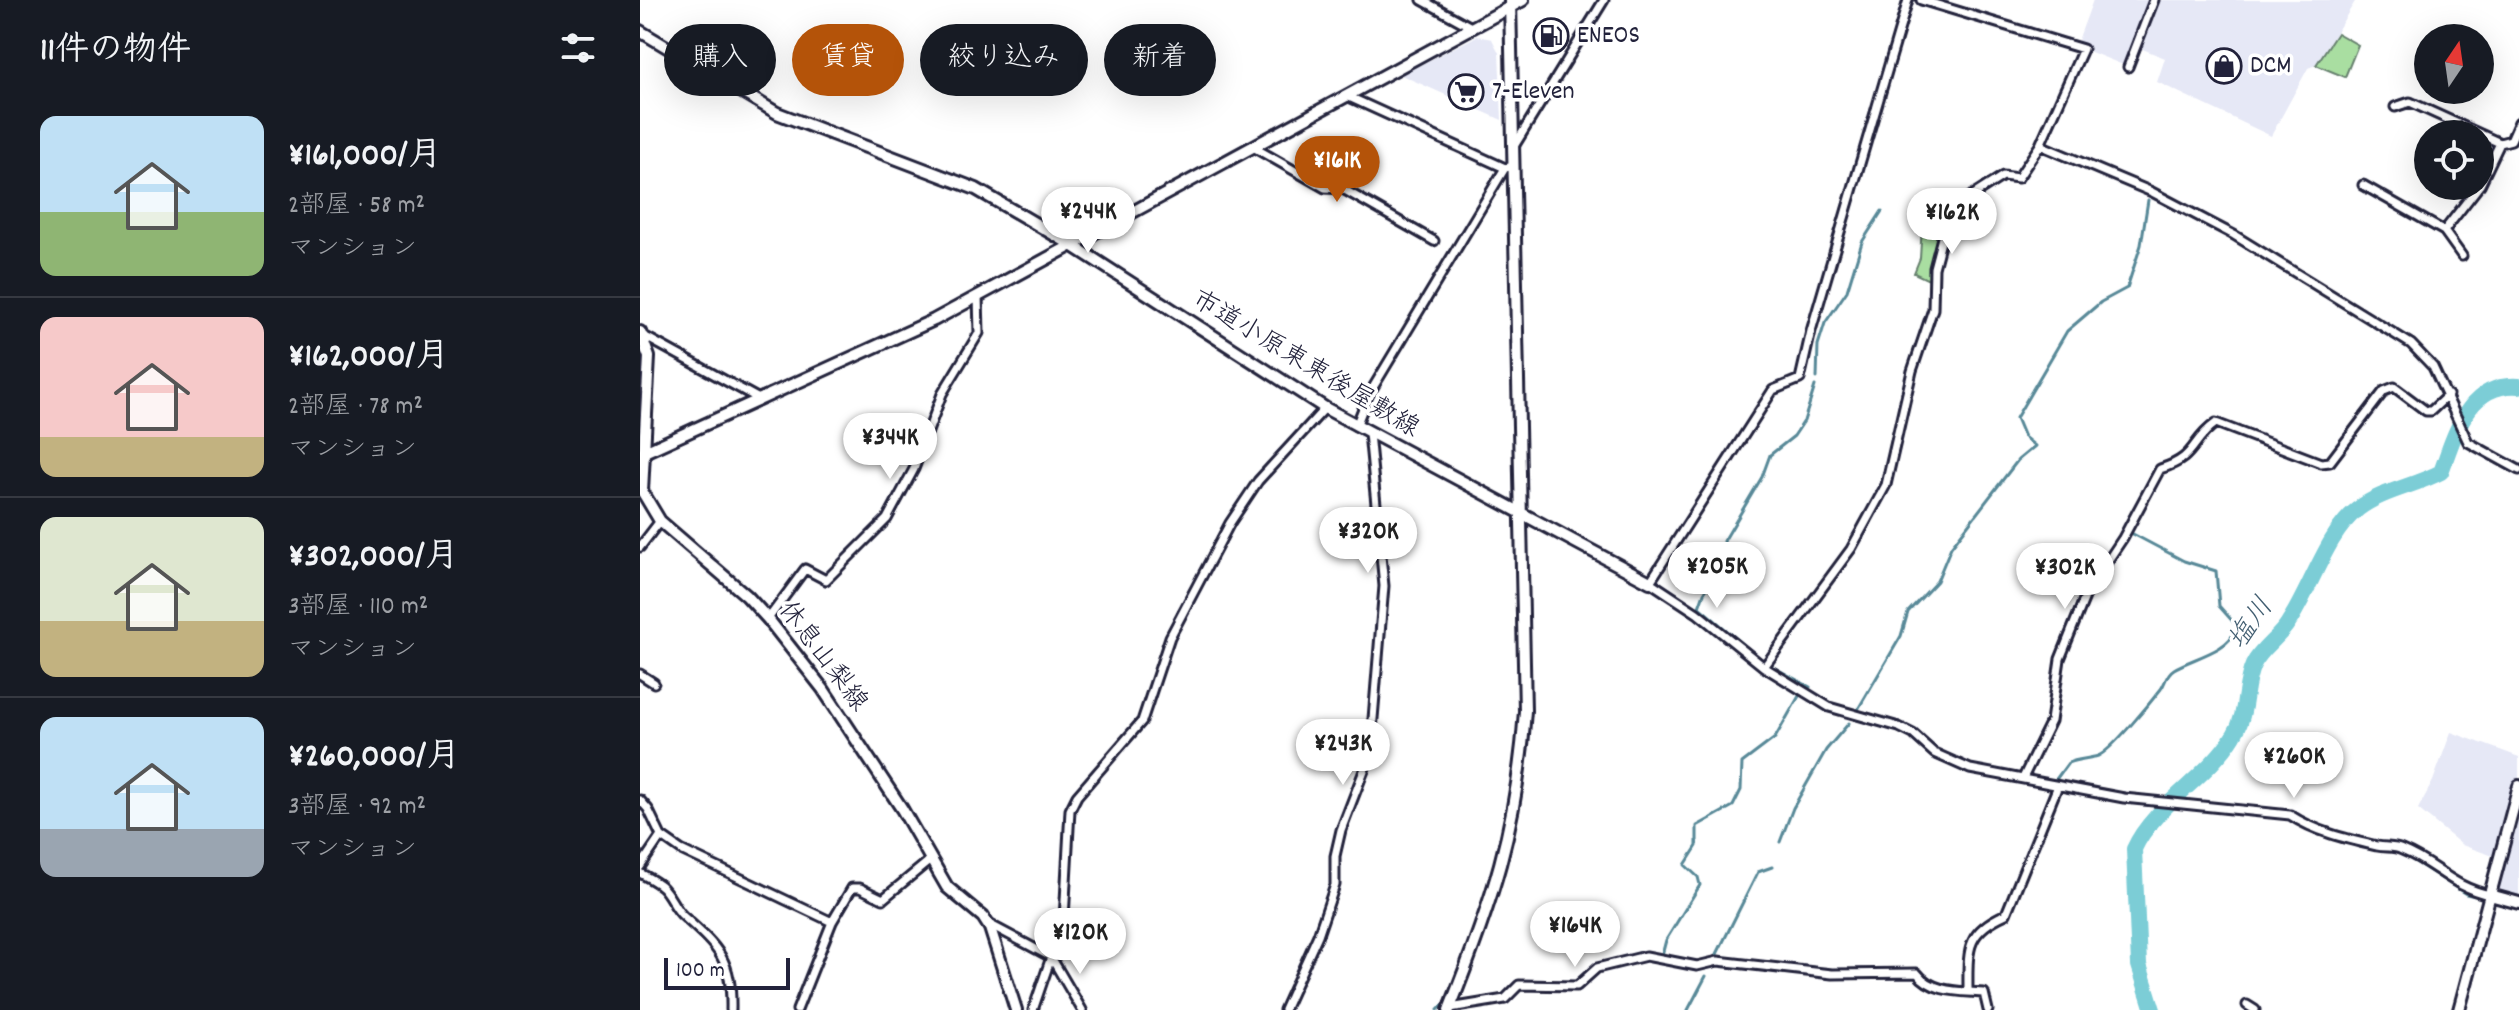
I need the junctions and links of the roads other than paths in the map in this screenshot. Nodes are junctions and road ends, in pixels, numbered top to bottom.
1 (1422, 0) edge
2 (1523, 0) edge
3 (1604, 0) edge
4 (1908, 0) edge
5 (1921, 0) edge
6 (2154, 0) edge
7 (1510, 4) edge
8 (1475, 29) junction
9 (640, 31) edge
10 (2128, 67) dead end
11 (1347, 96) junction
12 (2395, 107) dead end
13 (2519, 124) edge
14 (2500, 143) junction
15 (2040, 145) junction
16 (1253, 147) junction
17 (1513, 148) junction
18 (2494, 156) edge
19 (1509, 167) junction
20 (2363, 185) dead end
21 (2469, 200) edge
22 (2444, 231) junction
23 (1434, 241) dead end
24 (1072, 245) junction
25 (2462, 256) dead end
26 (978, 296) junction
27 (642, 334) edge
28 (2448, 395) junction
29 (759, 399) junction
30 (1325, 408) junction
31 (1356, 426) junction
32 (1369, 433) junction
33 (642, 453) edge
34 (2519, 470) edge
35 (1521, 511) junction
36 (660, 521) junction
37 (640, 547) edge
38 (1650, 582) junction
39 (768, 619) junction
40 (1766, 664) junction
41 (640, 674) edge
42 (654, 683) dead end
43 (2023, 778) junction
44 (2519, 786) edge
45 (2057, 788) junction
46 (640, 800) edge
47 (661, 836) junction
48 (929, 861) junction
49 (640, 870) edge
50 (2490, 895) junction
51 (2519, 903) edge
52 (832, 922) junction
53 (987, 923) junction
54 (1051, 957) junction
55 (1968, 991) junction
56 (1449, 1009) edge
57 (731, 1010) edge
58 (797, 1010) edge
59 (1016, 1010) edge
60 (1033, 1010) edge
61 (1082, 1010) edge
62 (1284, 1010) edge
63 (1988, 1010) edge
64 (2459, 1010) edge

1 - 8 street
2 - 7 street
3 - 17 street
4 - 38 street
5 - 15 street
6 - 10 street
7 - 8 street
7 - 17 street
8 - 11 street
9 - 24 street, 市道小原東東後屋敷線
11 - 16 street
11 - 19 street
12 - 14 street
13 - 14 street
14 - 18 street
15 - 28 street
15 - 40 street
16 - 23 street
16 - 24 street
17 - 19 street
19 - 31 street
19 - 35 street
20 - 22 street
21 - 22 street
22 - 25 street
24 - 26 street
24 - 30 street, 市道小原東東後屋敷線
26 - 29 street
26 - 39 street
27 - 29 street
27 - 33 street, 休息山梨線
28 - 34 street
28 - 43 street
29 - 33 street
30 - 31 street, 市道小原東東後屋敷線
30 - 54 street
31 - 32 street, 市道小原東東後屋敷線
32 - 35 street, 市道小原東東後屋敷線
32 - 62 street
33 - 36 street, 休息山梨線
35 - 38 street, 市道小原東東後屋敷線
35 - 56 street
36 - 37 street
36 - 39 street, 休息山梨線
38 - 40 street
39 - 48 street, 休息山梨線
40 - 43 street
41 - 42 street
43 - 45 street
44 - 50 street
45 - 50 street
45 - 55 street
46 - 47 street
47 - 49 street
47 - 52 street
48 - 52 street
48 - 53 street, 休息山梨線
49 - 57 street
50 - 51 street
50 - 64 street
52 - 58 street
53 - 54 street
53 - 59 street, 休息山梨線
54 - 60 street
54 - 61 street
55 - 56 street
55 - 63 street

